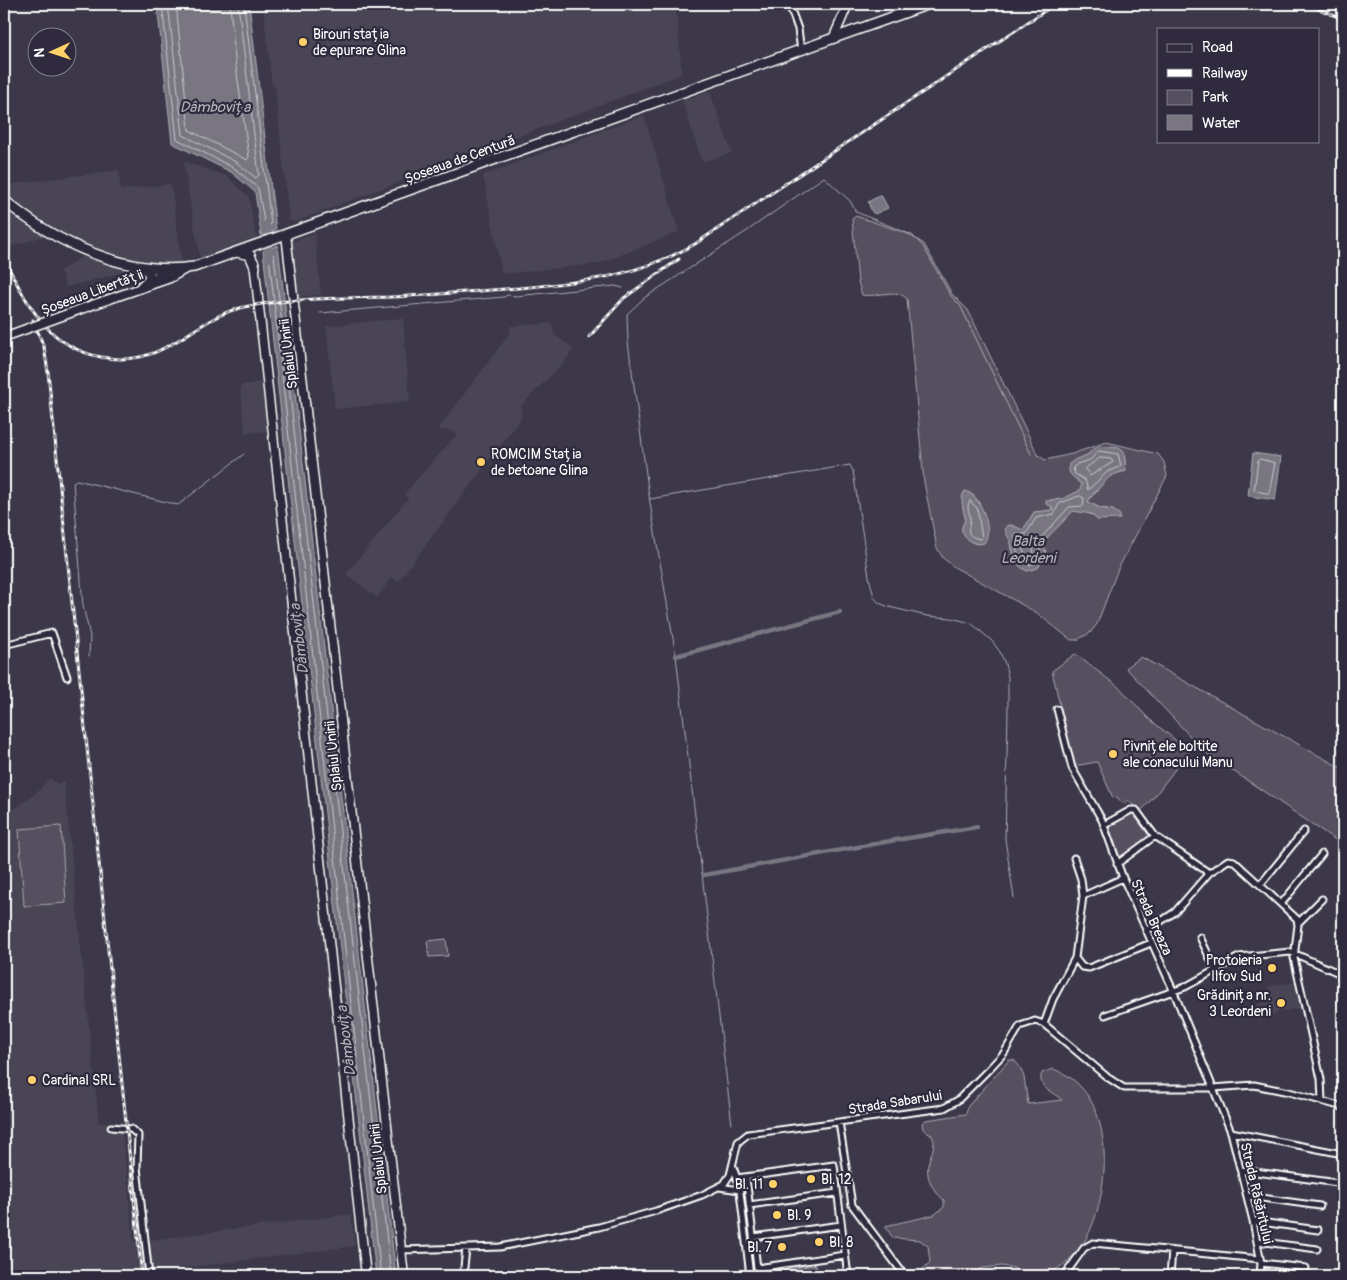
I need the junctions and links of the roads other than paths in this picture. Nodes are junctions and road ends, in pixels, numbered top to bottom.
1 (789, 4) edge
2 (848, 4) edge
3 (929, 4) edge
4 (833, 39) junction
5 (801, 50) junction
6 (4, 200) edge
7 (282, 235) junction
8 (252, 246) junction
9 (235, 252) junction
10 (143, 267) junction
11 (255, 267) junction
12 (187, 268) junction
13 (169, 269) junction
14 (144, 285) junction
15 (4, 337) edge
16 (4, 645) edge
17 (67, 677) dead end
18 (1057, 709) dead end
19 (1104, 825) junction
20 (1304, 831) dead end
21 (1155, 836) junction
22 (1322, 854) dead end
23 (1074, 858) dead end
24 (1117, 864) junction
25 (1209, 873) junction
26 (1123, 878) junction
27 (1260, 885) junction
28 (1084, 896) junction
29 (1322, 899) dead end
30 (1281, 904) junction
31 (1298, 923) junction
32 (1146, 931) junction
33 (1200, 937) dead end
34 (1151, 943) junction
35 (1294, 953) junction
36 (1075, 958) junction
37 (1215, 969) junction
38 (1343, 975) edge
39 (1173, 990) junction
40 (1105, 1015) dead end
41 (1044, 1024) junction
42 (1213, 1088) junction
43 (1322, 1100) junction
44 (1343, 1107) edge
45 (839, 1122) junction
46 (111, 1128) dead end
47 (1231, 1132) junction
48 (1343, 1154) edge
49 (733, 1164) junction
50 (1241, 1170) junction
51 (746, 1177) junction
52 (727, 1180) junction
53 (1338, 1183) dead end
54 (739, 1184) junction
55 (718, 1187) junction
56 (837, 1193) junction
57 (1247, 1196) junction
58 (749, 1205) junction
59 (1320, 1206) dead end
60 (1253, 1221) junction
61 (842, 1225) junction
62 (1318, 1230) dead end
63 (753, 1237) junction
64 (1257, 1241) junction
65 (466, 1249) junction
66 (1317, 1249) dead end
67 (401, 1250) junction
68 (1172, 1251) junction
69 (845, 1255) junction
70 (1260, 1261) junction
71 (1306, 1268) dead end
72 (757, 1272) edge
73 (750, 1274) edge
74 (404, 1275) edge
75 (150, 1276) edge
76 (366, 1276) edge
77 (463, 1276) edge
78 (848, 1276) edge
79 (905, 1276) edge
80 (1064, 1276) edge
81 (1170, 1276) edge
82 (1260, 1276) edge

1 - 5 street
2 - 4 main road
3 - 4 main road, Șoseaua de Centură
4 - 5 main road, Șoseaua de Centură
5 - 7 main road, Șoseaua de Centură
6 - 10 main road, Șoseaua de Centură
7 - 8 main road, Șoseaua de Centură
7 - 67 main road, Splaiul Unirii
8 - 9 main road, Șoseaua de Centură
8 - 11 main road, Splaiul Unirii
9 - 11 main road
9 - 12 main road, Șoseaua de Centură
10 - 13 main road, Șoseaua de Centură
10 - 14 main road
11 - 76 main road, Splaiul Unirii
12 - 13 main road, Șoseaua de Centură
12 - 14 main road, Șoseaua Libertății
13 - 14 main road
14 - 15 main road, Șoseaua Libertății, bridge
16 - 17 street
18 - 19 street, Strada Breaza
19 - 21 street
19 - 24 street, Strada Breaza
20 - 27 street
21 - 24 street
21 - 25 street
22 - 30 street
23 - 28 street
24 - 26 street, Strada Breaza
25 - 27 street
25 - 32 street
26 - 28 street
26 - 32 street, Strada Breaza
27 - 30 street
28 - 36 street
29 - 31 street
30 - 31 street
31 - 35 street
32 - 34 street, Strada Breaza
33 - 37 street
34 - 36 street
34 - 39 street, Strada Breaza
35 - 37 street
35 - 38 street
35 - 43 street
36 - 41 street
37 - 39 street
39 - 40 street
39 - 42 street, Strada Breaza
41 - 42 street
41 - 45 street, Strada Sabarului
42 - 43 street
42 - 47 street, Strada Breaza
43 - 44 street
45 - 49 street, Strada Sabarului
45 - 79 street
46 - 75 street
47 - 48 street
47 - 50 street, Strada Răsăritului
49 - 52 street, Strada Sabarului
49 - 54 street
50 - 53 street
50 - 57 street, Strada Răsăritului
51 - 54 street
51 - 56 street
51 - 58 street
52 - 54 street
52 - 55 street
54 - 55 street
54 - 73 street
55 - 65 street
56 - 58 street
56 - 61 street
57 - 59 street
57 - 60 street, Strada Răsăritului
58 - 63 street
60 - 62 street
60 - 64 street, Strada Răsăritului
61 - 63 street
61 - 69 street
63 - 72 street
64 - 66 street
64 - 70 street, Strada Răsăritului
65 - 67 street
65 - 77 street
67 - 74 main road, Splaiul Unirii
68 - 70 street, Strada Răsăritului
68 - 80 street, Strada Răsăritului
68 - 81 street
69 - 72 street
69 - 78 street
70 - 71 street
70 - 82 street, Strada Răsăritului
72 - 73 street

